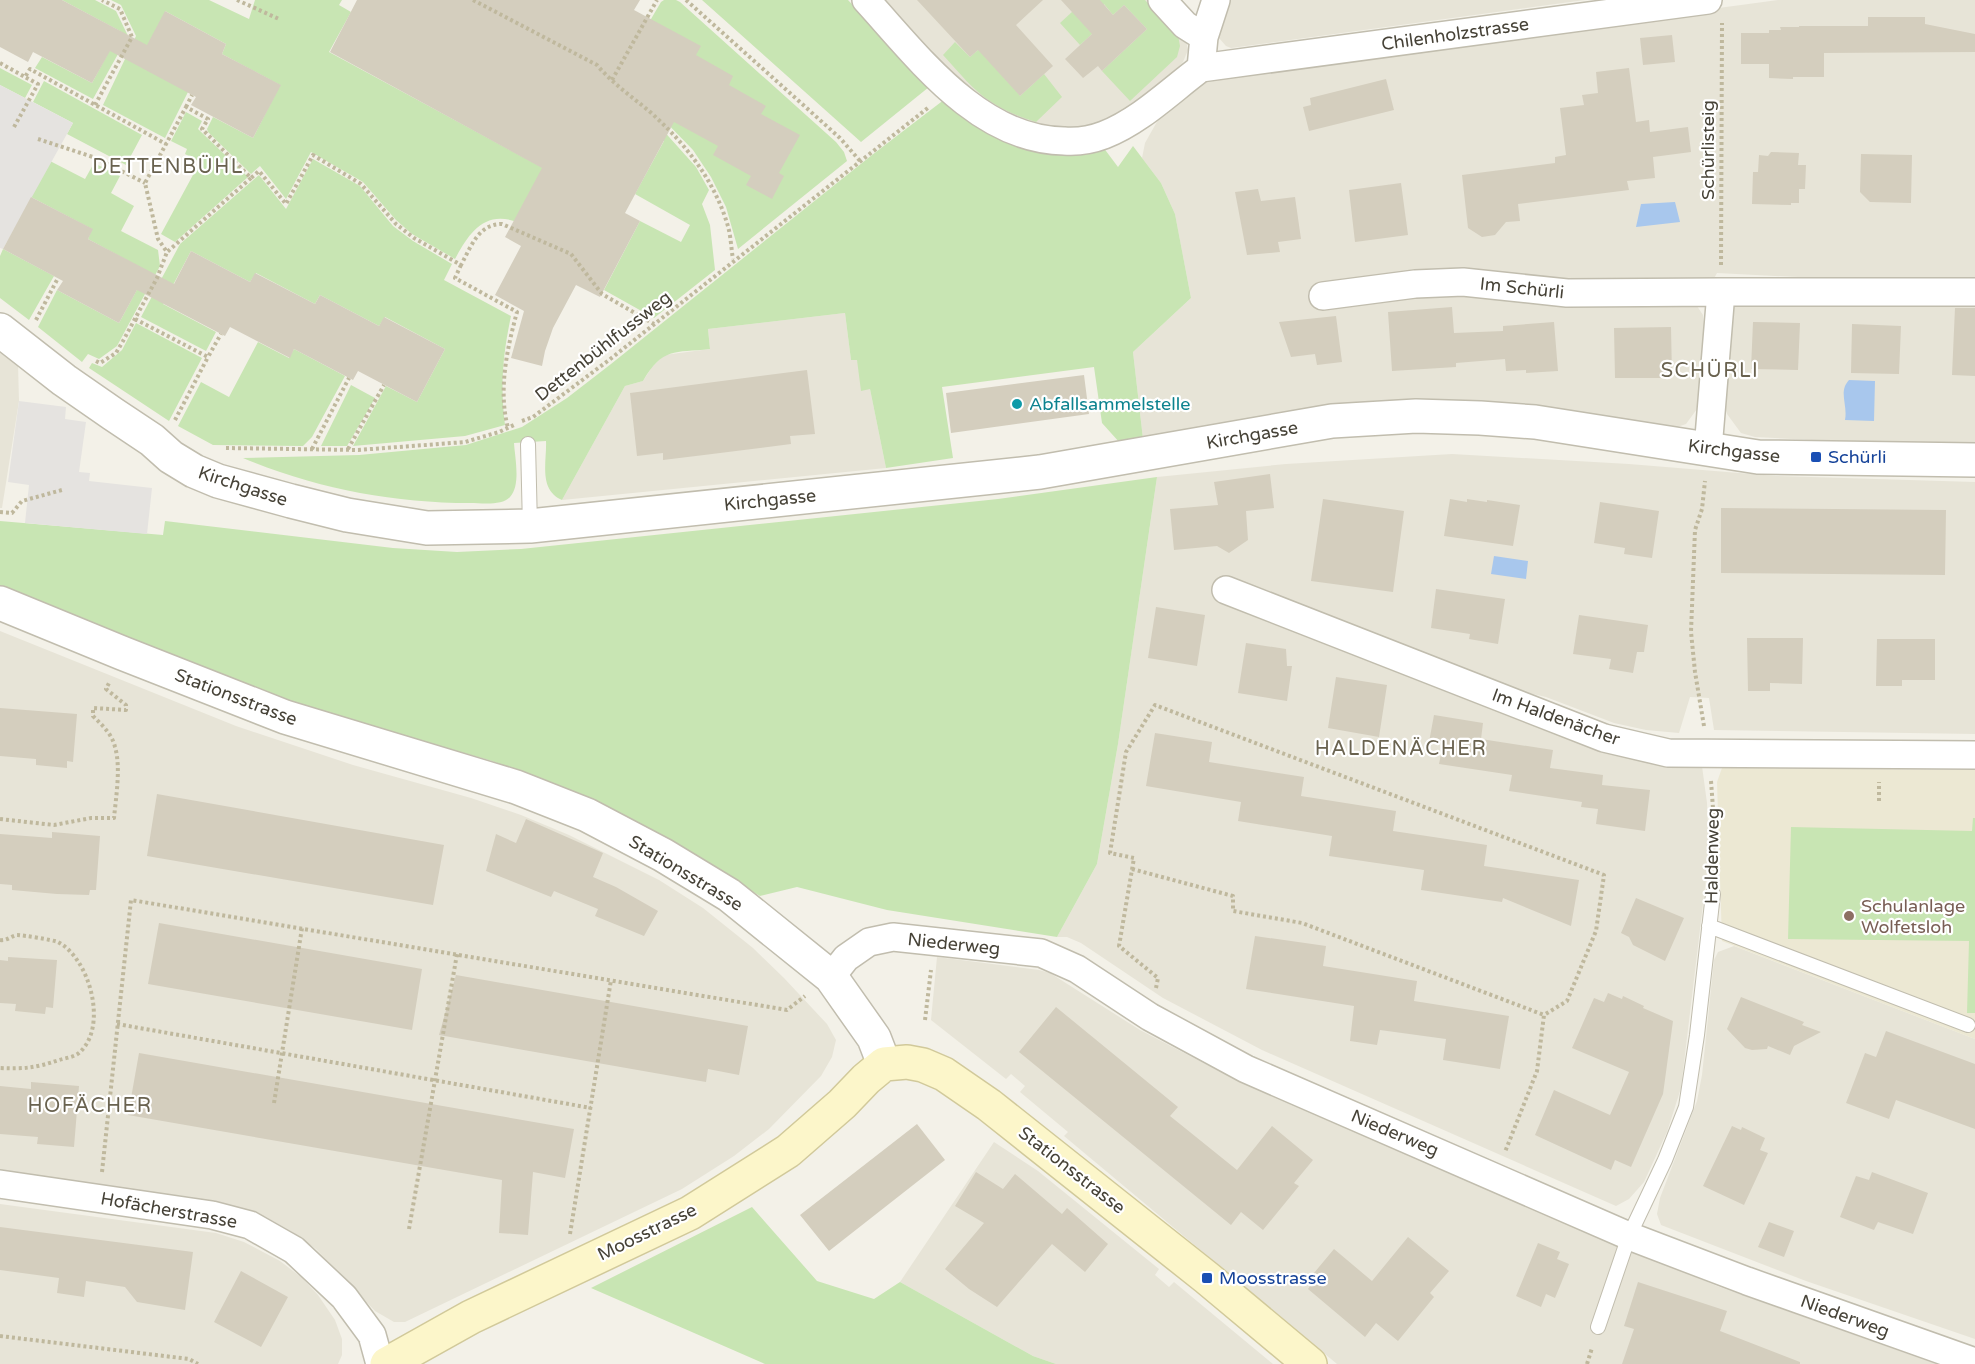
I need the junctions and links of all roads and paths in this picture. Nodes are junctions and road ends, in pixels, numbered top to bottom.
1 (102, 0) edge
2 (237, 0) edge
3 (472, 0) edge
4 (657, 0) edge
5 (686, 0) edge
6 (866, 0) edge
7 (1162, 0) edge
8 (1216, 0) edge
9 (1715, 10) edge
10 (279, 19) dead end
11 (1204, 36) junction
12 (0, 63) edge
13 (1201, 68) junction
14 (25, 77) junction
15 (612, 80) junction
16 (951, 89) junction
17 (192, 95) dead end
18 (95, 105) junction
19 (186, 107) junction
20 (14, 127) dead end
21 (38, 139) dead end
22 (166, 144) junction
23 (860, 161) junction
24 (251, 178) junction
25 (145, 183) junction
26 (168, 252) junction
27 (734, 260) junction
28 (461, 265) junction
29 (58, 278) dead end
30 (1721, 292) junction
31 (1975, 292) edge
32 (1323, 296) dead end
33 (135, 319) junction
34 (654, 324) junction
35 (16, 329) edge
36 (220, 334) dead end
37 (208, 357) junction
38 (90, 359) dead end
39 (349, 378) dead end
40 (384, 385) dead end
41 (175, 419) dead end
42 (508, 428) junction
43 (528, 444) dead end
44 (218, 448) dead end
45 (312, 449) junction
46 (347, 450) junction
47 (1975, 460) edge
48 (1707, 463) junction
49 (62, 490) dead end
50 (0, 512) edge
51 (530, 526) junction
52 (1226, 590) dead end
53 (0, 603) edge
54 (114, 673) dead end
55 (1709, 752) junction
56 (1975, 755) edge
57 (0, 819) edge
58 (1132, 869) junction
59 (1713, 894) joint
60 (1709, 926) junction
61 (302, 928) junction
62 (0, 940) edge
63 (458, 954) junction
64 (931, 968) dead end
65 (611, 980) junction
66 (818, 986) junction
67 (1154, 996) dead end
68 (1544, 1016) junction
69 (925, 1020) dead end
70 (117, 1024) junction
71 (1968, 1025) dead end
72 (282, 1053) junction
73 (884, 1064) junction
74 (0, 1068) edge
75 (435, 1080) junction
76 (274, 1103) dead end
77 (591, 1108) junction
78 (1501, 1161) dead end
79 (102, 1174) dead end
80 (0, 1184) edge
81 (409, 1229) dead end
82 (1629, 1236) junction
83 (569, 1239) dead end
84 (1598, 1327) dead end
85 (0, 1336) edge
86 (1593, 1346) dead end
87 (1975, 1362) edge
88 (198, 1364) edge
89 (380, 1364) edge
90 (387, 1364) edge
91 (1310, 1364) edge
92 (1587, 1364) edge

1 - 18 path
2 - 10 path
3 - 15 path
4 - 15 path
5 - 23 path
6 - 16 street
7 - 11 street
8 - 11 street
9 - 13 street, Chilenholzstrasse
9 - 30 path, Schürlisteig
11 - 13 street
12 - 14 path
13 - 16 street
14 - 18 path
14 - 20 path
15 - 27 path
16 - 23 path, Dettenbühlfussweg
17 - 19 path
18 - 22 path
19 - 22 path
19 - 24 path
21 - 25 path
22 - 25 path
23 - 27 path, Dettenbühlfussweg
24 - 26 path
24 - 28 path
25 - 26 path
26 - 33 path
27 - 34 path, Dettenbühlfussweg
28 - 34 path
28 - 42 path
29 - 35 path
30 - 31 street, Im Schürli
30 - 32 street, Im Schürli
30 - 48 street
33 - 37 path
33 - 38 path
34 - 42 path, Dettenbühlfussweg
35 - 51 street, Kirchgasse
36 - 37 path
37 - 41 path
39 - 45 path
40 - 46 path
42 - 46 path, Dettenbühlfussweg
43 - 51 lane
44 - 45 path, Dettenbühlfussweg
45 - 46 path, Dettenbühlfussweg
47 - 48 street, Kirchgasse
48 - 51 street, Kirchgasse
48 - 55 path, Haldenweg
49 - 50 path
52 - 55 street, Im Haldenächer
53 - 66 street, Stationsstrasse
54 - 57 path
55 - 56 street, Im Haldenächer
55 - 59 path, Haldenweg
58 - 67 path
58 - 68 path
58 - 68 path
59 - 60 lane, Haldenweg
60 - 71 lane
60 - 82 lane, Haldenweg
61 - 63 path
61 - 70 path
61 - 72 path
62 - 74 path
63 - 65 path
63 - 75 path
64 - 69 path
65 - 66 path
65 - 77 path
66 - 73 street, Stationsstrasse
66 - 82 street, Niederweg
68 - 78 path
70 - 72 path
70 - 79 path
72 - 75 path
72 - 76 path
73 - 90 main road, Moosstrasse
73 - 91 main road, Stationsstrasse
75 - 77 path
75 - 81 path
77 - 83 path
80 - 89 street, Hofächerstrasse
82 - 84 lane, Haldenweg
82 - 87 street, Niederweg
85 - 88 path
86 - 92 path

